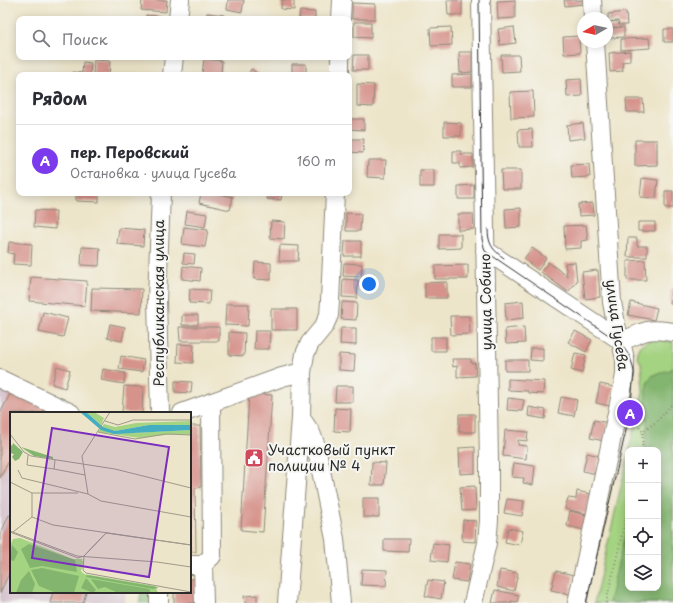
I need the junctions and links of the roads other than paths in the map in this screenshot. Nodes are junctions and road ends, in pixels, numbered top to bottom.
1 (180, 0) edge
2 (342, 0) edge
3 (481, 0) edge
4 (592, 0) edge
5 (593, 12) edge
6 (178, 16) edge
7 (341, 16) edge
8 (594, 48) edge
9 (174, 60) edge
10 (340, 60) edge
11 (172, 72) edge
12 (340, 72) edge
13 (161, 196) edge
14 (335, 196) edge
15 (485, 250) junction
16 (673, 332) edge
17 (620, 340) junction
18 (302, 372) junction
19 (0, 379) edge
20 (211, 402) junction
21 (69, 412) edge
22 (160, 412) edge
23 (185, 412) edge
24 (301, 418) junction
25 (196, 565) edge
26 (204, 603) edge
27 (287, 603) edge
28 (341, 603) edge
29 (472, 603) edge
30 (577, 603) edge

1 - 6 street
2 - 7 street
3 - 15 street, улица Собино
4 - 5 street
8 - 17 street, улица Гусева
9 - 11 street
10 - 12 street
13 - 22 street, Республиканская улица
14 - 18 street
15 - 17 street
15 - 29 street, улица Собино
16 - 17 street
17 - 30 street, улица Гусева
18 - 20 street
18 - 24 street
19 - 21 street
20 - 23 street
20 - 25 street
24 - 27 street
24 - 28 street
25 - 26 street

